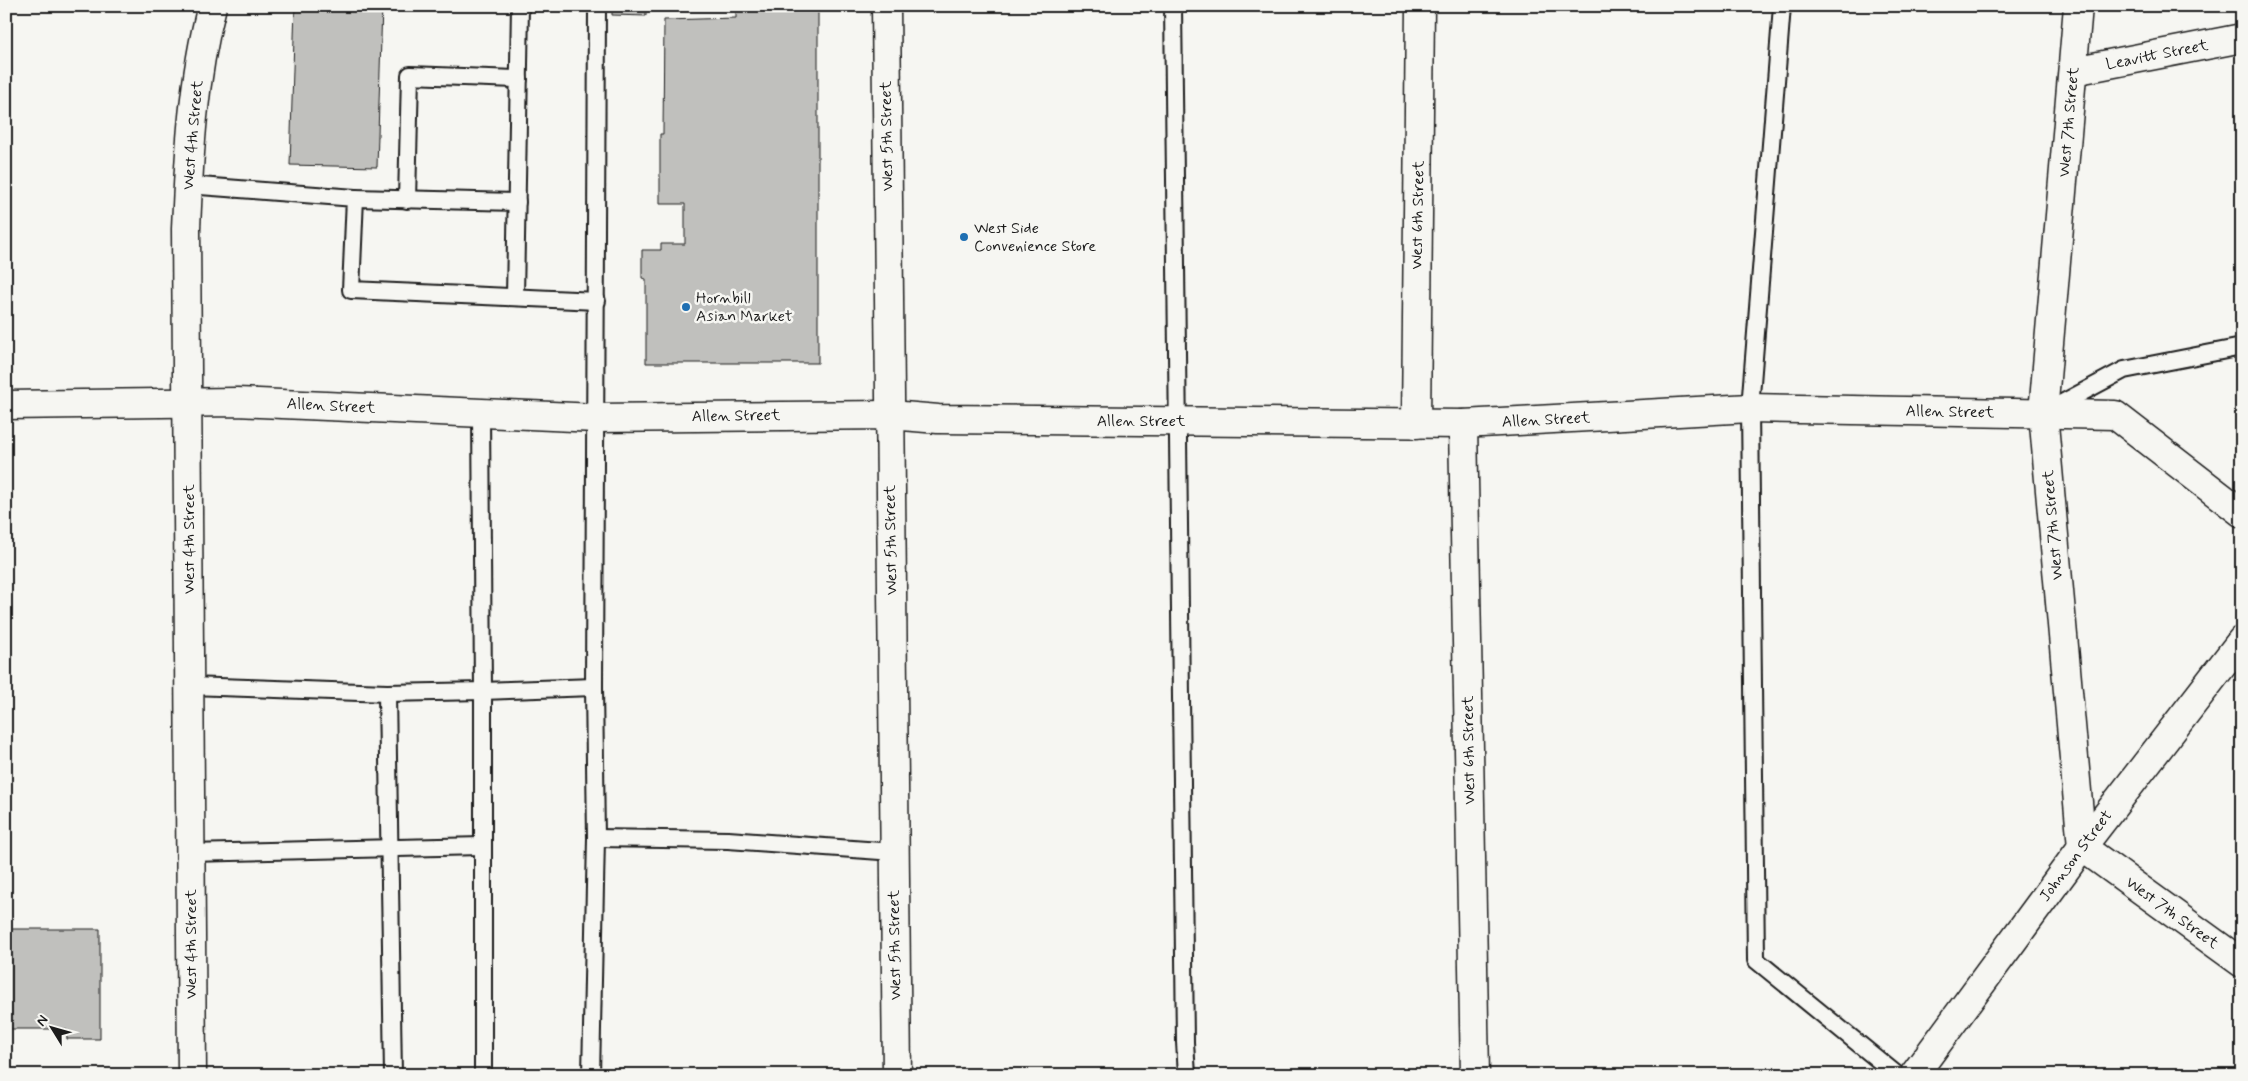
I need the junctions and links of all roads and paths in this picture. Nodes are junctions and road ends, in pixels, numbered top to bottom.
1 (212, 6) edge
2 (520, 6) edge
3 (597, 6) edge
4 (886, 6) edge
5 (1173, 6) edge
6 (1420, 6) edge
7 (1782, 6) edge
8 (2078, 6) edge
9 (2242, 38) edge
10 (2073, 71) junction
11 (518, 79) junction
12 (187, 185) junction
13 (355, 198) junction
14 (407, 200) junction
15 (517, 202) junction
16 (516, 297) junction
17 (597, 301) junction
18 (2242, 347) edge
19 (188, 403) junction
20 (6, 405) edge
21 (1750, 408) junction
22 (481, 413) junction
23 (2043, 414) junction
24 (891, 415) junction
25 (596, 418) junction
26 (1177, 421) junction
27 (1416, 424) junction
28 (1463, 424) junction
29 (2242, 513) edge
30 (2242, 640) edge
31 (190, 686) junction
32 (594, 687) junction
33 (483, 691) junction
34 (387, 693) junction
35 (596, 838) junction
36 (482, 846) junction
37 (2082, 847) junction
38 (390, 848) junction
39 (894, 852) junction
40 (190, 853) junction
41 (2242, 963) edge
42 (192, 1075) edge
43 (393, 1075) edge
44 (483, 1075) edge
45 (591, 1075) edge
46 (896, 1075) edge
47 (1187, 1075) edge
48 (1475, 1075) edge
49 (1897, 1075) edge
50 (1914, 1075) edge

1 - 12 street, West 4th Street
2 - 11 lane
3 - 17 lane
4 - 24 street, West 5th Street
5 - 26 lane
6 - 27 street, West 6th Street
7 - 21 lane
8 - 10 street, West 7th Street
9 - 10 street, Leavitt Street
10 - 23 street, West 7th Street
11 - 14 lane
11 - 15 lane
12 - 13 lane
12 - 19 street, West 4th Street
13 - 14 lane
13 - 16 lane
14 - 15 lane
15 - 16 lane
16 - 17 lane
17 - 25 lane
18 - 23 lane
19 - 20 street, Allen Street
19 - 22 street, Allen Street
19 - 31 street, West 4th Street
21 - 23 street, Allen Street
21 - 28 street, Allen Street
21 - 49 lane
22 - 25 street, Allen Street
22 - 33 lane
23 - 29 street, Allen Street
23 - 37 street, West 7th Street
24 - 25 street, Allen Street
24 - 26 street, Allen Street
24 - 39 street, West 5th Street
25 - 32 lane
26 - 27 street, Allen Street
26 - 47 lane
27 - 28 street, Allen Street
28 - 48 street, West 6th Street
30 - 37 street, Johnson Street
31 - 34 lane
31 - 40 street, West 4th Street
32 - 33 lane
32 - 35 lane
33 - 34 lane
33 - 36 lane
34 - 38 lane
35 - 39 lane
35 - 45 lane
36 - 38 lane
36 - 44 lane
37 - 41 street, West 7th Street
37 - 50 street, Johnson Street
38 - 40 lane
38 - 43 lane
39 - 46 street, West 5th Street
40 - 42 street, West 4th Street

